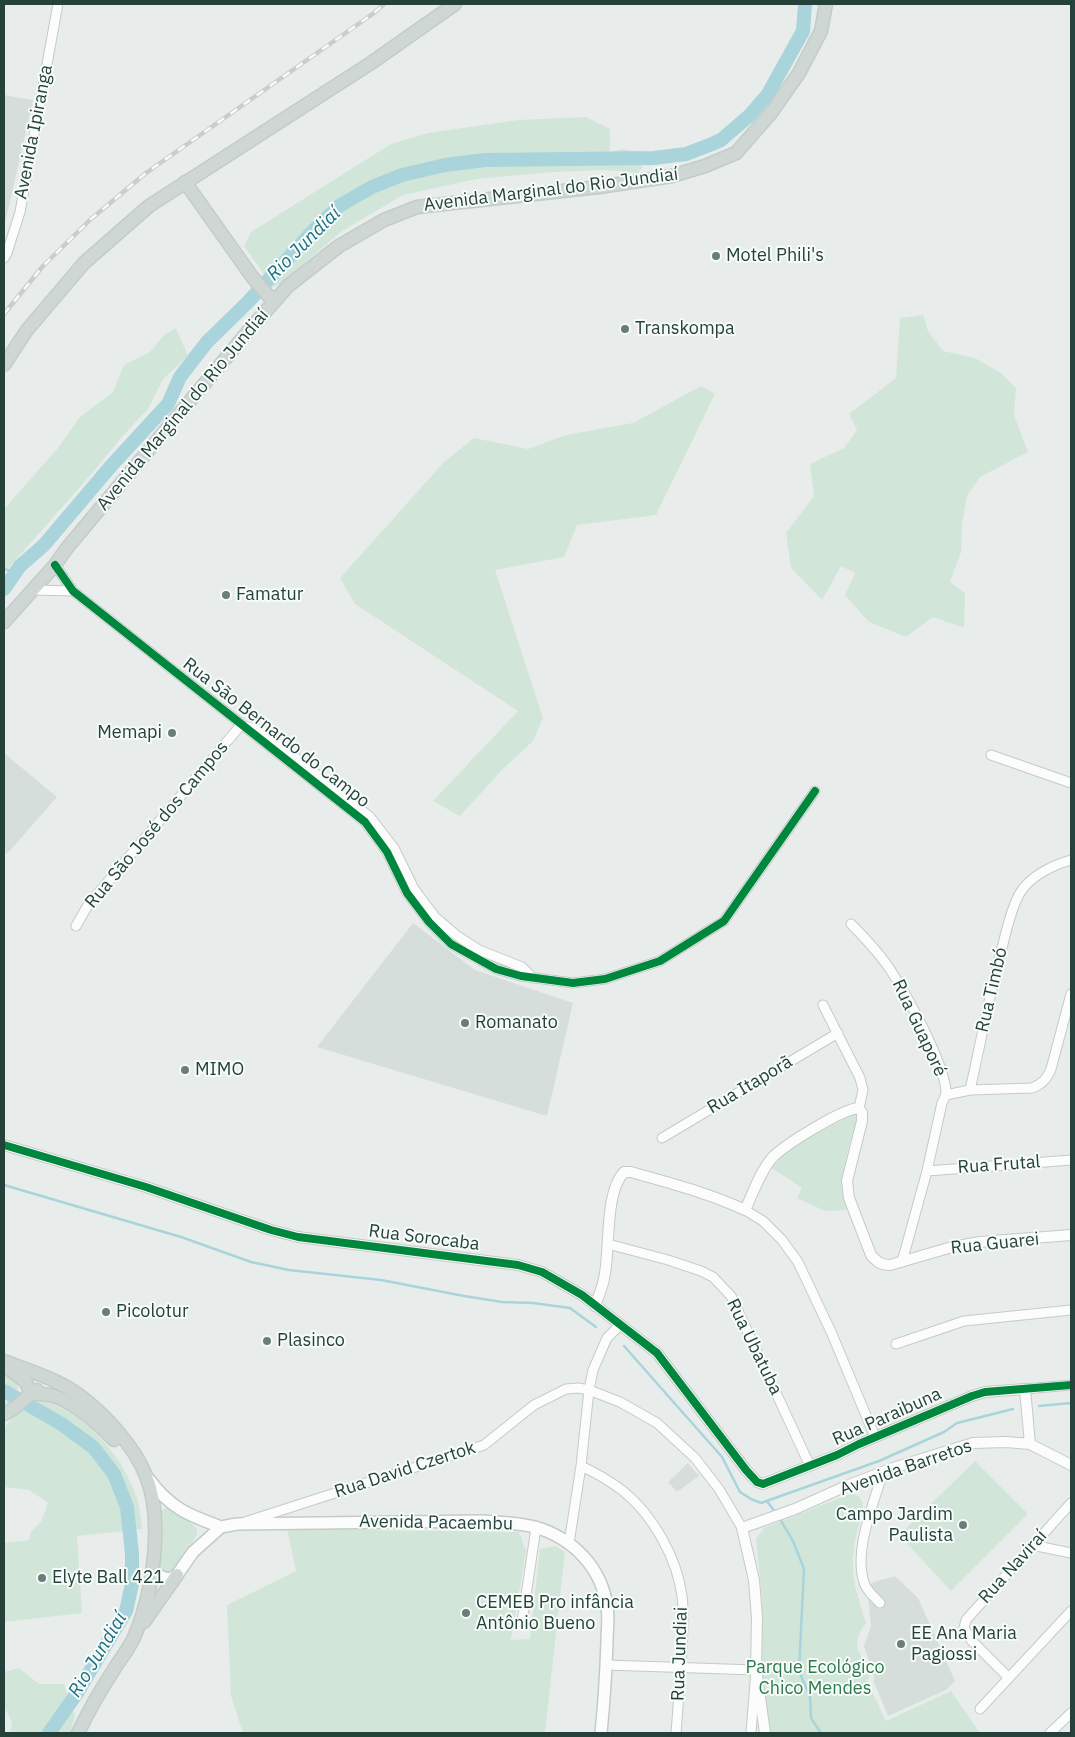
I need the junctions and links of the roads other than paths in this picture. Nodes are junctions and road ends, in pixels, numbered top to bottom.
1 (58, 4) edge
2 (455, 4) edge
3 (826, 4) edge
4 (185, 182) junction
5 (4, 258) edge
6 (271, 299) junction
7 (4, 365) edge
8 (55, 565) junction
9 (32, 590) junction
10 (73, 591) junction
11 (4, 622) edge
12 (241, 725) junction
13 (991, 755) dead end
14 (1071, 783) edge
15 (816, 791) dead end
16 (1071, 860) edge
17 (851, 924) dead end
18 (76, 926) dead end
19 (1071, 994) edge
20 (823, 1005) dead end
21 (838, 1033) junction
22 (970, 1090) junction
23 (946, 1095) junction
24 (859, 1108) junction
25 (662, 1138) dead end
26 (4, 1145) edge
27 (1071, 1160) edge
28 (927, 1171) junction
29 (745, 1210) junction
30 (1071, 1235) edge
31 (608, 1244) junction
32 (902, 1262) junction
33 (596, 1306) junction
34 (1071, 1310) edge
35 (620, 1325) junction
36 (896, 1344) dead end
37 (4, 1361) edge
38 (4, 1365) edge
39 (1071, 1385) edge
40 (1024, 1388) junction
41 (589, 1390) junction
42 (79, 1395) junction
43 (25, 1399) junction
44 (4, 1414) edge
45 (875, 1437) junction
46 (1030, 1444) junction
47 (1071, 1465) edge
48 (581, 1466) junction
49 (810, 1466) junction
50 (883, 1472) junction
51 (146, 1476) junction
52 (764, 1484) joint
53 (1071, 1503) edge
54 (237, 1524) junction
55 (222, 1528) junction
56 (536, 1528) junction
57 (742, 1528) junction
58 (569, 1543) junction
59 (1032, 1545) junction
60 (1071, 1553) edge
61 (152, 1572) junction
62 (176, 1575) junction
63 (880, 1603) dead end
64 (1071, 1611) edge
65 (522, 1622) dead end
66 (134, 1637) junction
67 (606, 1664) junction
68 (680, 1667) junction
69 (756, 1670) junction
70 (1009, 1678) junction
71 (980, 1709) dead end
72 (1071, 1713) edge
73 (78, 1733) edge
74 (602, 1733) edge
75 (676, 1733) edge
76 (751, 1733) edge
77 (766, 1733) edge
78 (1050, 1733) edge

1 - 5 street, Avenida Ipiranga
2 - 4 main road
3 - 6 main road, Avenida Marginal do Rio Jundiaí
4 - 6 main road
4 - 7 main road
6 - 8 main road, Avenida Marginal do Rio Jundiaí
8 - 9 main road, Avenida Marginal do Rio Jundiaí
8 - 10 street, Rua São Bernardo do Campo
9 - 10 street
9 - 11 main road, Avenida Marginal do Rio Jundiaí
10 - 12 street, Rua São Bernardo do Campo
12 - 15 street, Rua São Bernardo do Campo
12 - 18 street, Rua São José dos Campos
13 - 14 street
16 - 22 street, Rua Timbó
17 - 23 street, Rua Guaporé
19 - 22 street
20 - 21 street
21 - 24 street
21 - 25 street, Rua Itaporã
22 - 23 street
23 - 28 street, Rua Guaporé
24 - 29 street
24 - 32 street, Rua Guarei
26 - 33 street, Rua Sorocaba
27 - 28 street, Rua Frutal
28 - 32 street, Rua Guaporé
29 - 31 street
29 - 45 street
30 - 32 street, Rua Guarei
31 - 33 street
31 - 49 street, Rua Ubatuba
33 - 35 street, Rua Sorocaba
34 - 36 street
35 - 41 street
35 - 52 street, Rua Sorocaba
37 - 42 main road
38 - 43 main road
39 - 40 street
40 - 45 street, Rua Paraibuna
40 - 46 street
41 - 48 street
41 - 54 street, Rua David Czertok
41 - 57 street
42 - 43 main road
42 - 51 main road
43 - 44 main road
43 - 61 main road
45 - 49 street, Rua Paraibuna
46 - 47 street, Avenida Barretos
46 - 50 street, Avenida Barretos
48 - 58 street
48 - 68 street, Rua Jundiai
49 - 52 street, Rua Paraibuna
50 - 57 street, Avenida Barretos
50 - 63 street
51 - 55 main road
51 - 61 main road
53 - 59 street, Rua Naviraí
54 - 55 main road, Avenida Pacaembu
54 - 56 main road, Avenida Pacaembu
55 - 62 main road, Avenida Pacaembu
56 - 58 main road, Avenida Pacaembu
56 - 65 street
57 - 69 street
58 - 67 main road, Avenida Pacaembu
59 - 60 street
59 - 70 street, Rua Naviraí
61 - 62 main road
61 - 66 main road
62 - 66 main road
64 - 70 street
66 - 73 main road
67 - 68 street
67 - 74 main road, Avenida Pacaembu
68 - 69 street
68 - 75 street, Rua Jundiai
69 - 76 street
69 - 77 street
70 - 71 street
72 - 78 street

